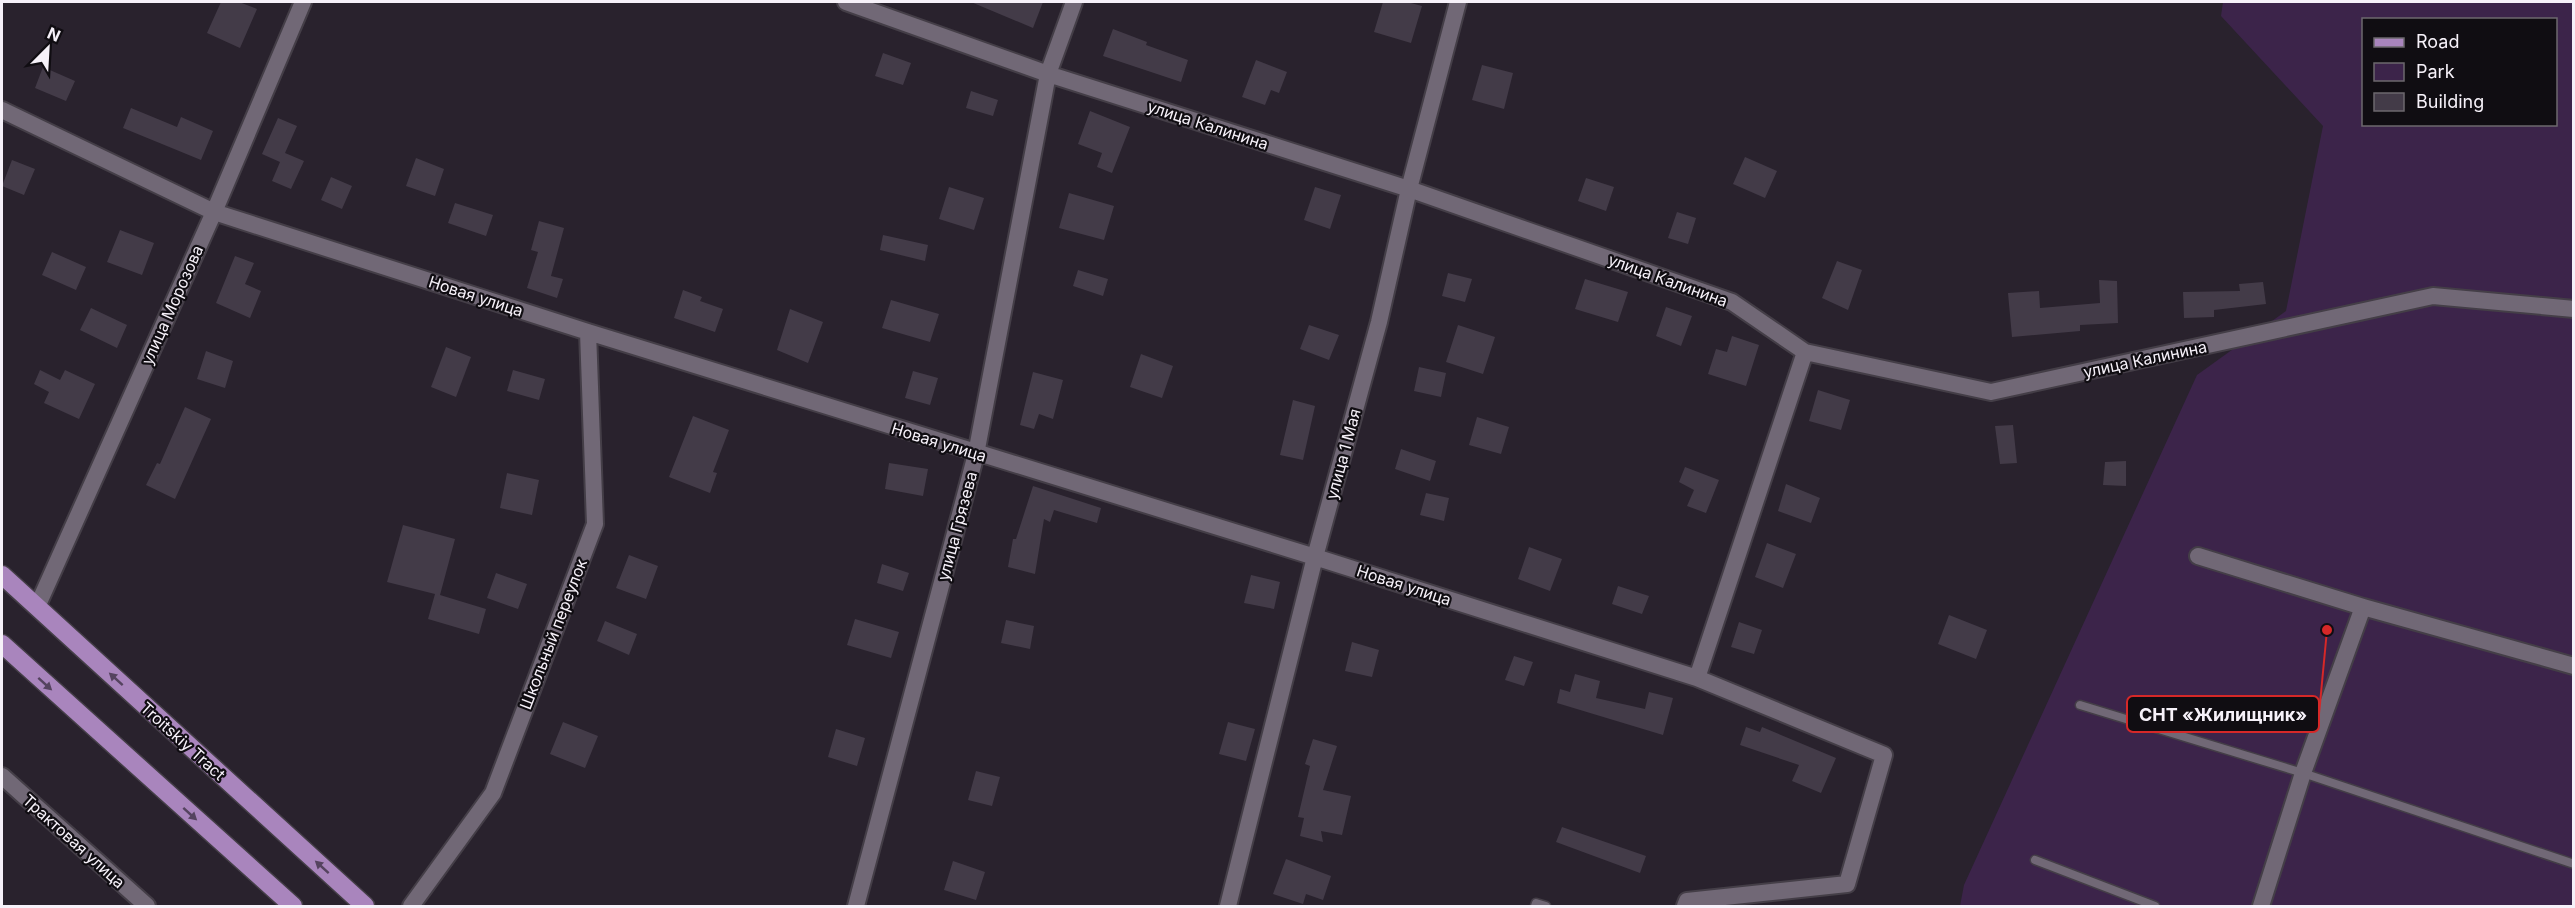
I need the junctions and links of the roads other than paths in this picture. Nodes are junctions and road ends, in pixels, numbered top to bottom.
1 (303, 2) edge
2 (846, 2) edge
3 (1074, 2) edge
4 (1458, 2) edge
5 (1048, 74) junction
6 (2, 110) edge
7 (1409, 189) junction
8 (214, 212) junction
9 (2574, 309) edge
10 (588, 332) junction
11 (1805, 352) junction
12 (976, 454) junction
13 (2198, 556) dead end
14 (1315, 557) junction
15 (2, 575) edge
16 (2363, 607) junction
17 (37, 608) junction
18 (2, 644) edge
19 (2574, 666) edge
20 (1697, 678) junction
21 (2080, 705) dead end
22 (2303, 773) junction
23 (2, 776) edge
24 (2035, 860) dead end
25 (2574, 864) edge
26 (147, 906) edge
27 (293, 906) edge
28 (365, 906) edge
29 (411, 906) edge
30 (856, 906) edge
31 (1228, 906) edge
32 (1535, 906) edge
33 (1546, 906) edge
34 (1685, 906) edge
35 (2155, 906) edge
36 (2260, 906) edge

1 - 8 street, улица Морозова
2 - 5 street, улица Калинина
3 - 5 street, улица Грязева
4 - 7 street, улица 1 Мая
5 - 7 street, улица Калинина
5 - 12 street, улица Грязева
6 - 8 street, Новая улица
7 - 11 street, улица Калинина
7 - 14 street, улица 1 Мая
8 - 10 street, Новая улица
8 - 17 street, улица Морозова
9 - 11 street, улица Калинина
10 - 12 street, Новая улица
10 - 29 street, Школьный переулок
11 - 20 street
12 - 14 street, Новая улица
12 - 30 street, улица Грязева
13 - 16 street
14 - 20 street, Новая улица
14 - 31 street, улица 1 Мая
15 - 17 main road, Troitskiy Tract
16 - 19 street
16 - 22 street
28 -> 17 main road, Troitskiy Tract
18 -> 27 main road
20 - 34 street, Новая улица
21 - 22 lane
22 - 25 lane
22 - 36 street
23 - 26 street, Трактовая улица
24 - 35 lane
32 - 33 lane

